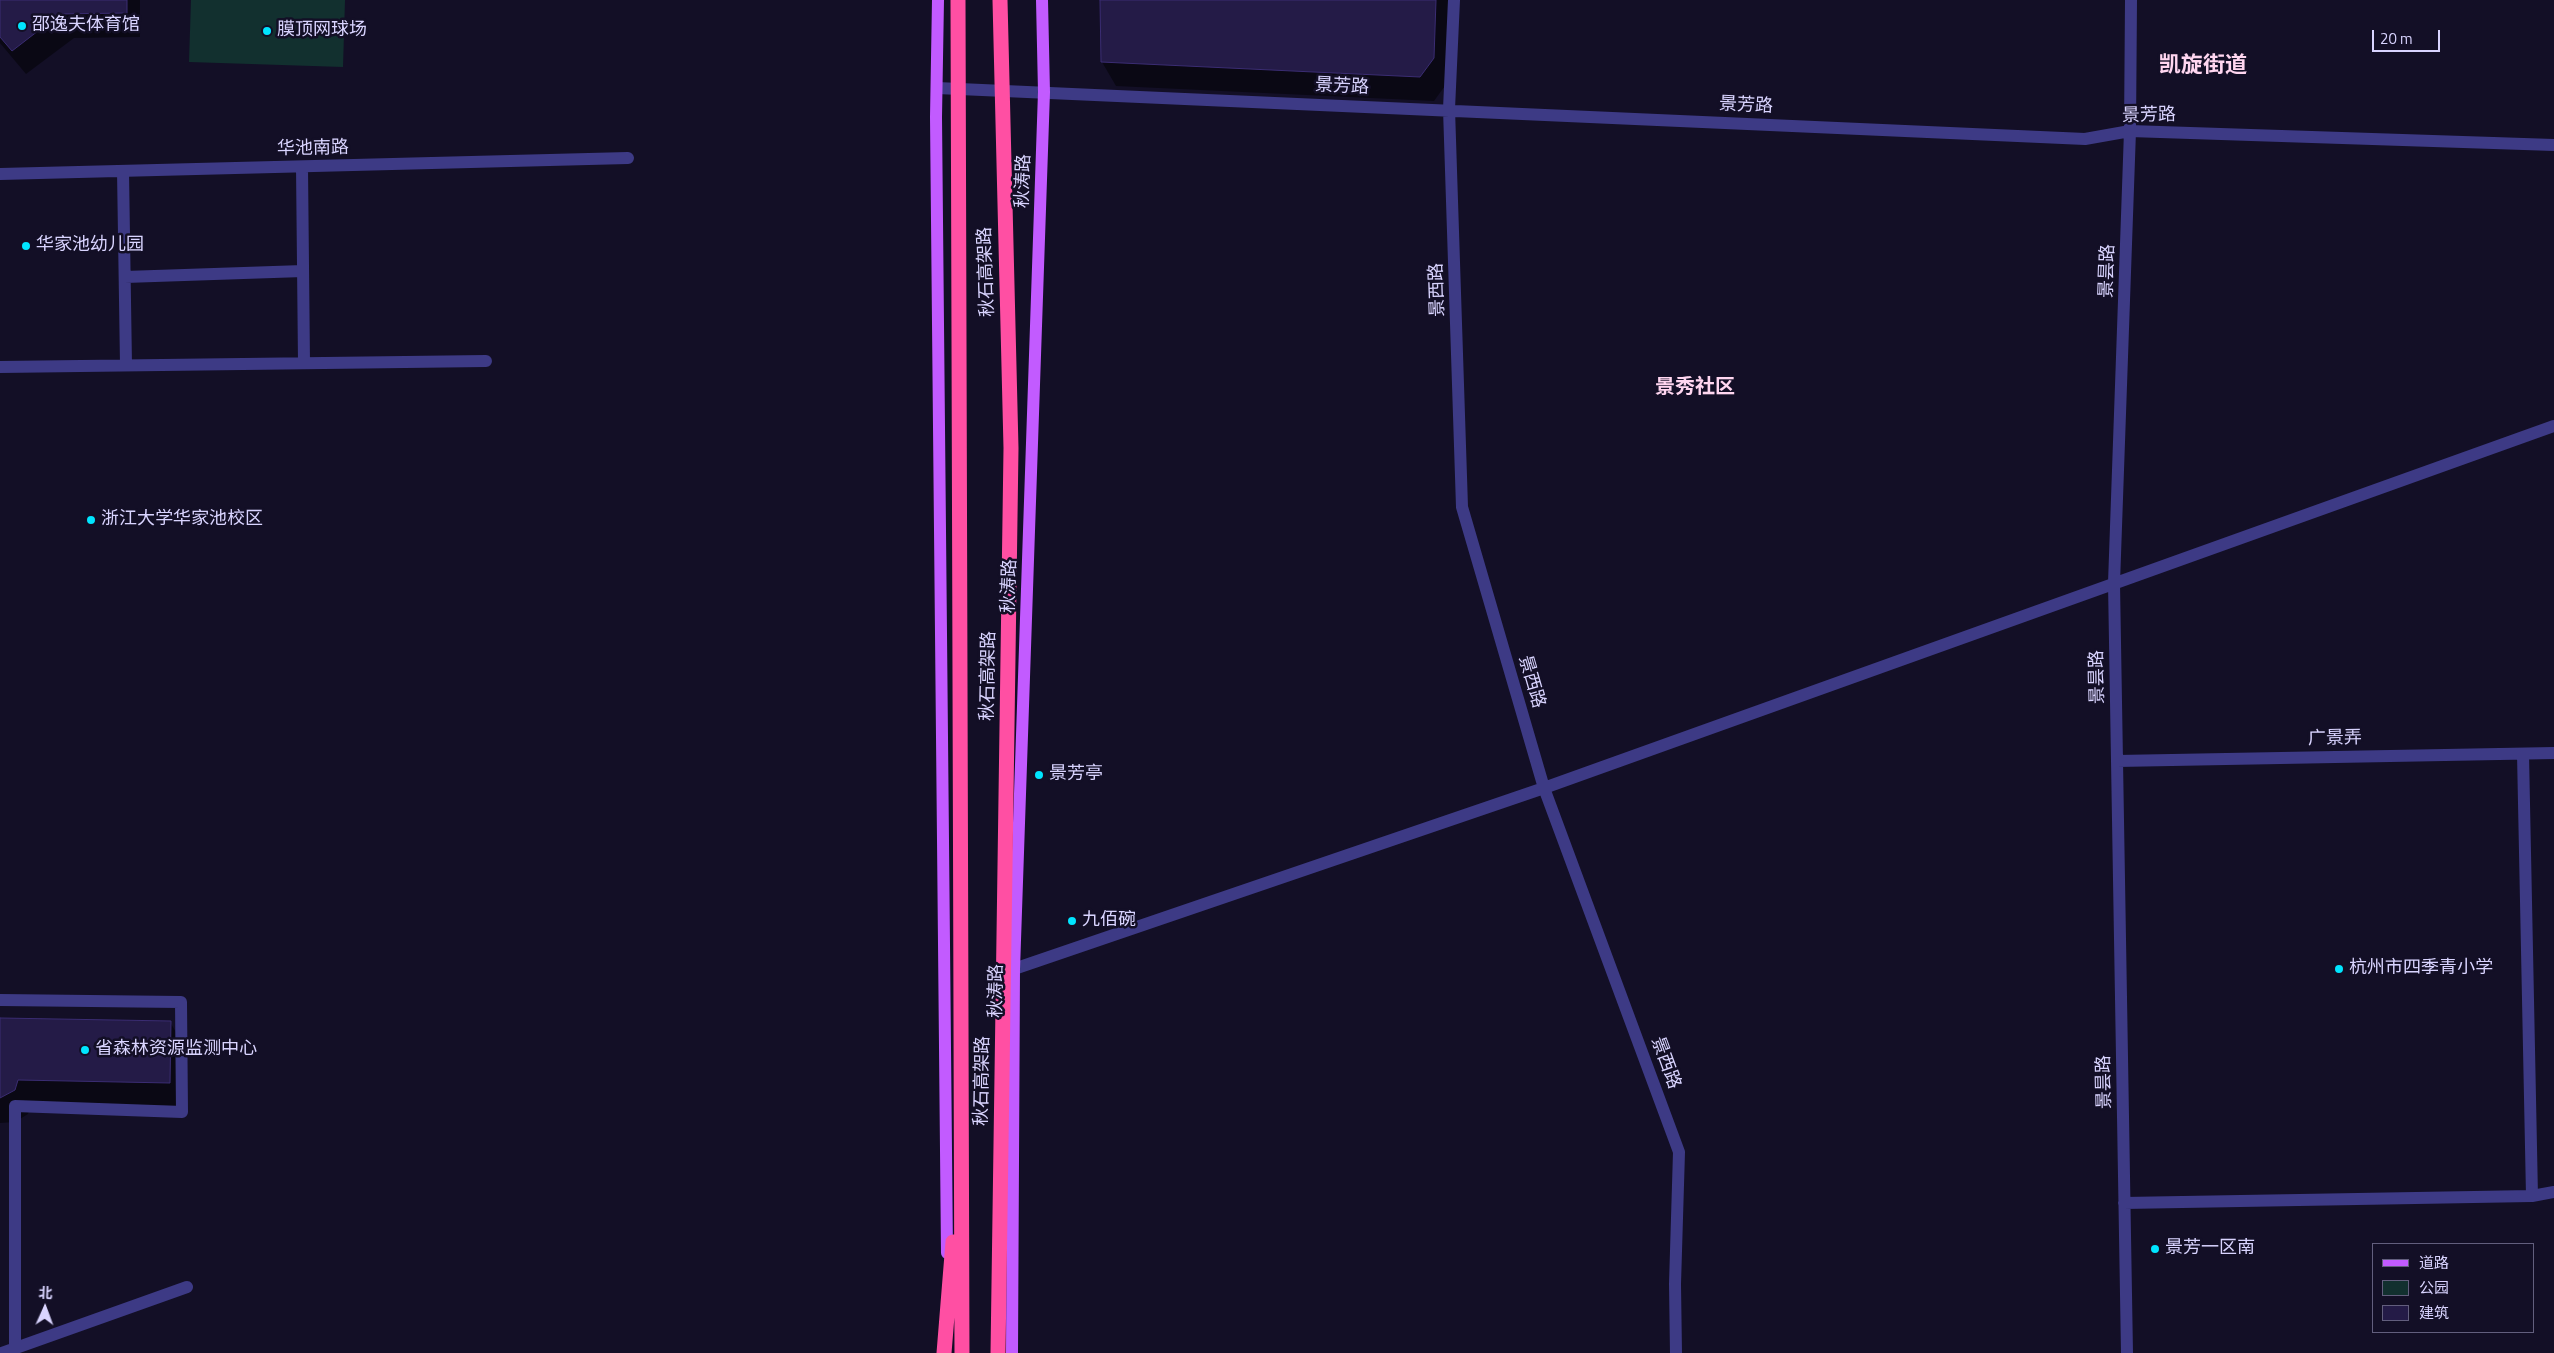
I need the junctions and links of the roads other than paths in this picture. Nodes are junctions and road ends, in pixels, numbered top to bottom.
1 (938, 0) edge
2 (958, 0) edge
3 (1000, 0) edge
4 (1042, 0) edge
5 (1454, 0) edge
6 (2130, 0) edge
7 (936, 88) junction
8 (1044, 92) junction
9 (1449, 109) junction
10 (2130, 131) junction
11 (2554, 145) edge
12 (628, 158) dead end
13 (302, 167) junction
14 (123, 171) junction
15 (0, 174) edge
16 (303, 271) junction
17 (125, 277) junction
18 (486, 361) dead end
19 (304, 363) junction
20 (126, 365) junction
21 (0, 367) edge
22 (2554, 426) edge
23 (2114, 583) junction
24 (2554, 753) edge
25 (2523, 754) junction
26 (2117, 761) junction
27 (1544, 788) junction
28 (1014, 969) junction
29 (0, 1000) edge
30 (961, 1128) junction
31 (2554, 1192) edge
32 (2532, 1196) junction
33 (2124, 1203) junction
34 (187, 1287) dead end
35 (15, 1348) junction
36 (2, 1353) edge
37 (946, 1353) edge
38 (962, 1353) edge
39 (998, 1353) edge
40 (1012, 1353) edge
41 (1676, 1353) edge
42 (2127, 1353) edge

1 - 7 main road
2 - 30 highway, 秋石高架路, bridge
3 - 39 highway, 秋石高架路, bridge
4 - 8 main road, 秋涛路
5 - 9 street, 景西路
6 - 10 street, 景昙路
7 - 8 street, 景芳路
7 - 37 main road
8 - 9 street, 景芳路
8 - 28 main road, 秋涛路
9 - 10 street, 景芳路
9 - 27 street, 景西路
10 - 11 street, 景芳路
10 - 23 street, 景昙路
12 - 13 street, 华池南路
13 - 14 street, 华池南路
13 - 16 street
14 - 15 street, 华池南路
14 - 17 street
16 - 17 street
16 - 19 street
17 - 20 street
18 - 19 street
19 - 20 street
20 - 21 street
22 - 23 street
23 - 26 street, 景昙路
23 - 27 street
24 - 25 street, 广景弄
25 - 26 street, 广景弄
25 - 32 street
26 - 33 street, 景昙路
27 - 28 street
27 - 41 street, 景西路
28 - 40 main road, 秋涛路
29 - 35 street
30 - 37 highway, bridge
30 - 38 highway, 秋石高架路, bridge
31 - 32 street
32 - 33 street
33 - 42 street, 景昙路
34 - 35 street
35 - 36 street

